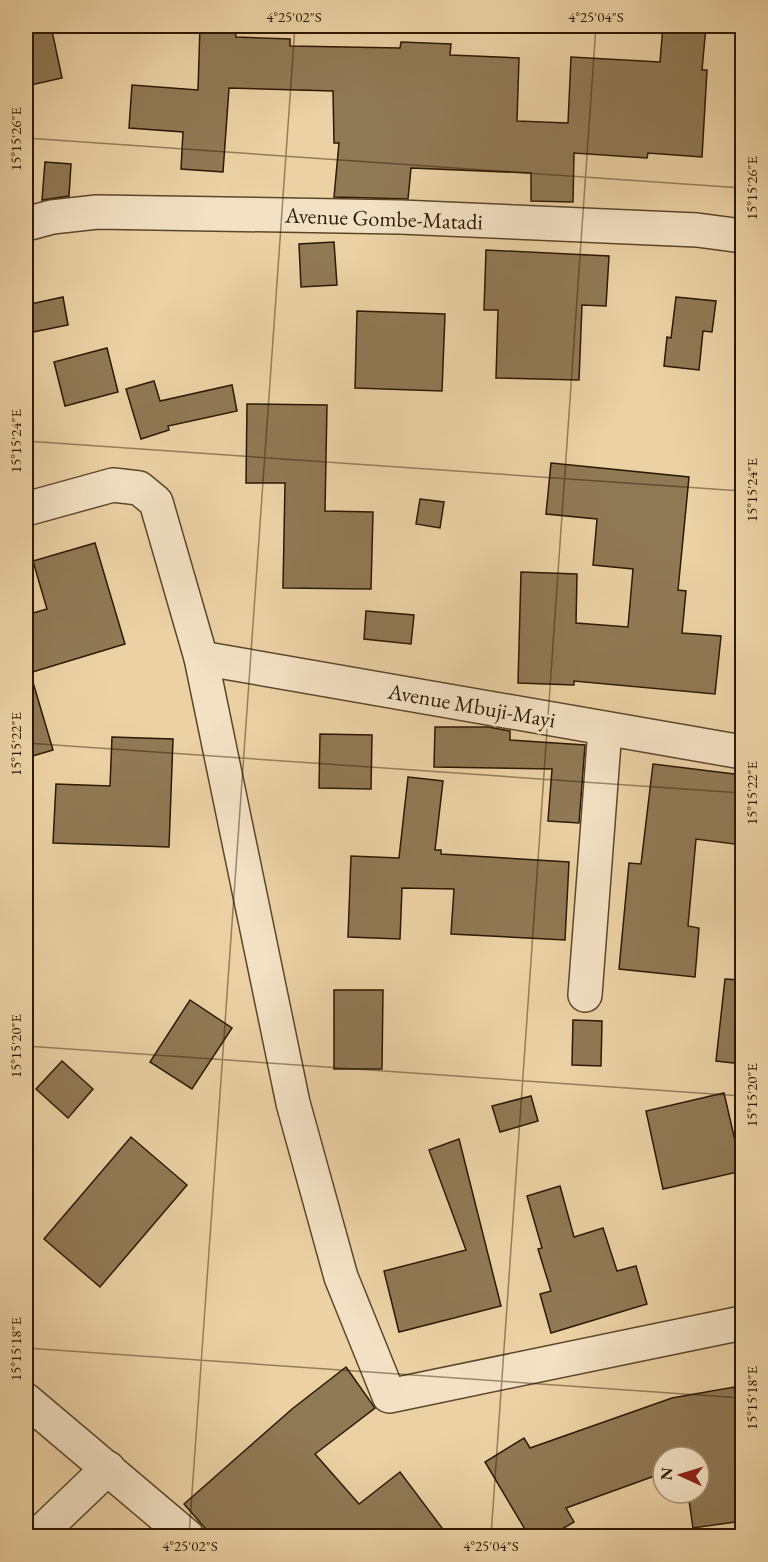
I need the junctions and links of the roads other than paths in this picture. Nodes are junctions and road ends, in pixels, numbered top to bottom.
1 (26, 224) edge
2 (742, 236) edge
3 (26, 509) edge
4 (201, 658) junction
5 (605, 729) junction
6 (742, 752) edge
7 (585, 995) dead end
8 (742, 1323) edge
9 (26, 1400) edge
10 (108, 1468) junction
11 (37, 1536) edge
12 (187, 1536) edge

1 - 2 street, Avenue Gombe-Matadi
3 - 4 street
4 - 5 street, Avenue Mbuji-Mayi
4 - 8 street
5 - 6 street, Avenue Mbuji-Mayi
5 - 7 street
9 - 10 street
10 - 11 street
10 - 12 street

